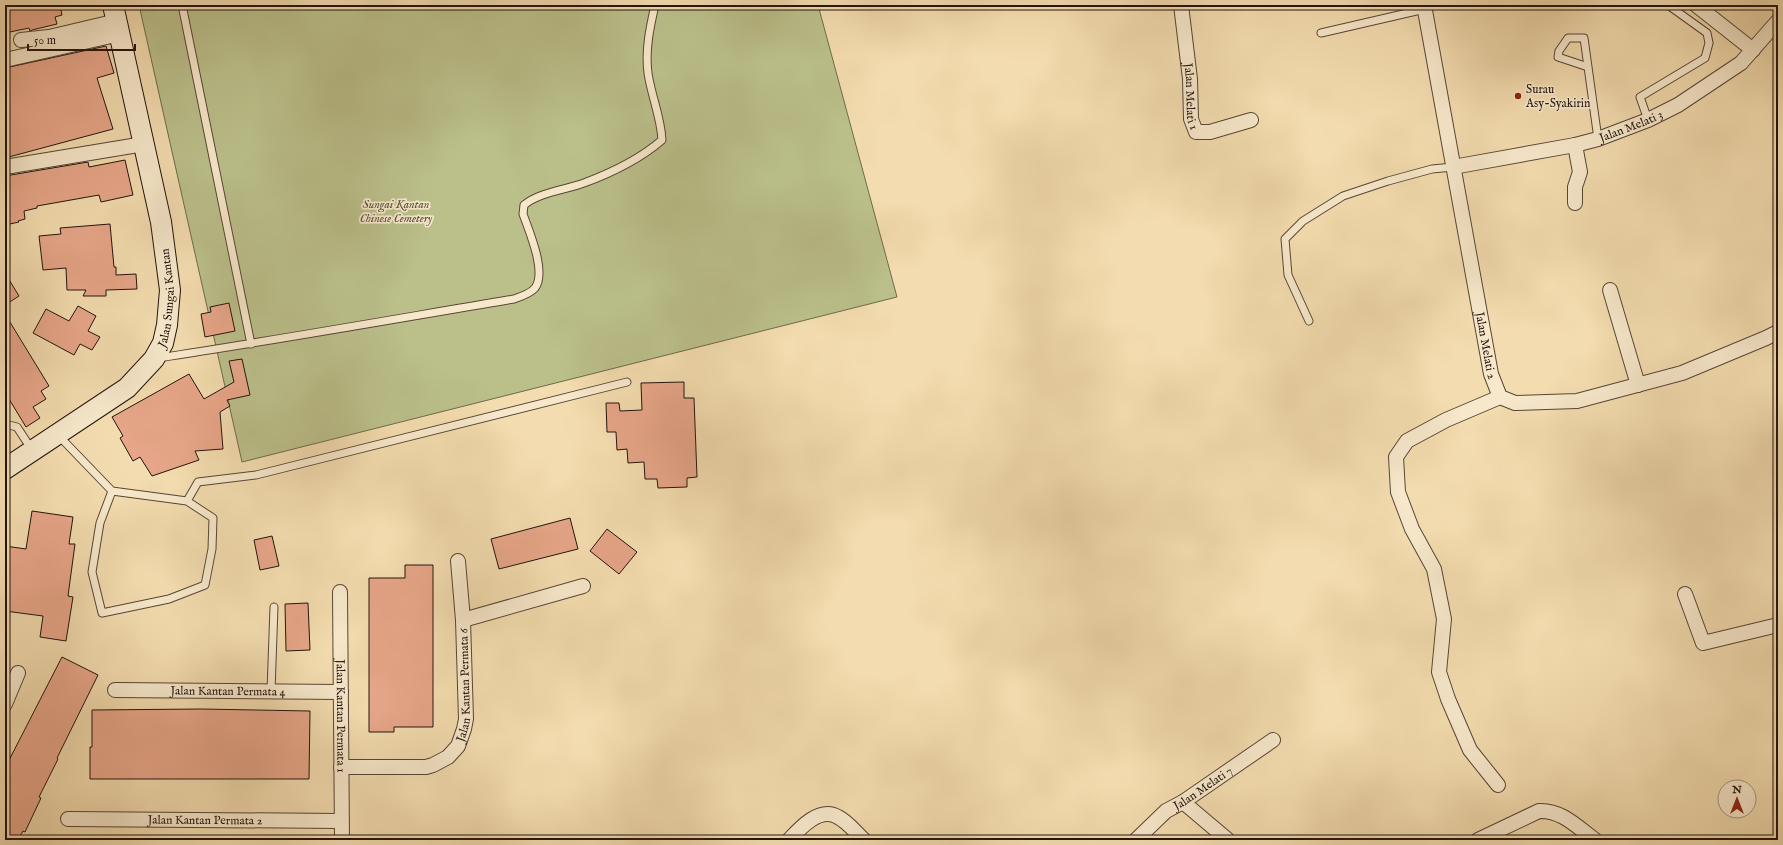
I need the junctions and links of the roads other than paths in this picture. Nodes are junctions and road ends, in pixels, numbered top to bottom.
1 (182, 5) edge
2 (655, 5) edge
3 (1181, 5) edge
4 (1668, 5) edge
5 (1696, 5) edge
6 (1425, 7) edge
7 (117, 20) edge
8 (1778, 21) edge
9 (1321, 33) dead end
10 (21, 40) dead end
11 (1753, 50) junction
12 (5, 60) edge
13 (1588, 67) junction
14 (1251, 120) dead end
15 (1648, 120) junction
16 (1598, 139) junction
17 (144, 144) junction
18 (1575, 145) junction
19 (5, 167) edge
20 (1453, 167) junction
21 (1574, 203) dead end
22 (1610, 290) dead end
23 (1309, 321) dead end
24 (1778, 332) edge
25 (251, 344) junction
26 (154, 359) junction
27 (627, 382) dead end
28 (1638, 385) junction
29 (1500, 397) junction
30 (5, 424) edge
31 (58, 435) junction
32 (32, 451) junction
33 (5, 470) edge
34 (112, 491) junction
35 (187, 500) junction
36 (458, 561) dead end
37 (583, 586) dead end
38 (340, 592) dead end
39 (1685, 594) dead end
40 (274, 607) dead end
41 (463, 620) junction
42 (1778, 625) edge
43 (18, 673) dead end
44 (115, 690) dead end
45 (271, 691) junction
46 (341, 692) junction
47 (5, 704) edge
48 (1273, 740) dead end
49 (341, 767) junction
50 (1498, 785) dead end
51 (1183, 802) junction
52 (68, 819) dead end
53 (342, 821) junction
54 (342, 840) edge
55 (789, 840) edge
56 (864, 840) edge
57 (1136, 840) edge
58 (1228, 840) edge
59 (1478, 840) edge
60 (1595, 840) edge

1 - 25 lane
2 - 25 lane
3 - 14 street, Jalan Melati 1
4 - 15 lane
5 - 11 street
6 - 9 lane
6 - 20 street, Jalan Melati 2
7 - 10 street
7 - 12 street
7 - 17 main road, Jalan Sungai Kantan
8 - 11 street, Jalan Melati 3
11 - 15 street, Jalan Melati 3
13 - 13 lane
13 - 16 lane
15 - 16 street, Jalan Melati 3
16 - 18 street, Jalan Melati 3
17 - 19 street
17 - 26 main road, Jalan Sungai Kantan
18 - 20 street, Jalan Melati 3
18 - 21 street
20 - 23 lane
20 - 29 street, Jalan Melati 2
22 - 28 street
24 - 28 street
25 - 26 lane
26 - 31 main road, Jalan Sungai Kantan
27 - 35 lane
28 - 29 street
29 - 50 street
30 - 32 lane
31 - 32 main road, Jalan Sungai Kantan
31 - 34 lane
32 - 33 main road, Jalan Sungai Kantan
34 - 35 lane
34 - 35 lane
36 - 41 street, Jalan Kantan Permata 6
37 - 41 street
38 - 46 street, Jalan Kantan Permata 1
39 - 42 street
40 - 45 lane
41 - 49 street, Jalan Kantan Permata 6
43 - 47 street
44 - 45 street, Jalan Kantan Permata 4
45 - 46 street, Jalan Kantan Permata 4
46 - 49 street, Jalan Kantan Permata 1
48 - 51 street, Jalan Melati 7
49 - 53 street, Jalan Kantan Permata 1
51 - 57 street, Jalan Melati 7
51 - 58 street
52 - 53 street, Jalan Kantan Permata 2
53 - 54 street, Jalan Kantan Permata 1
55 - 56 street
59 - 60 street

